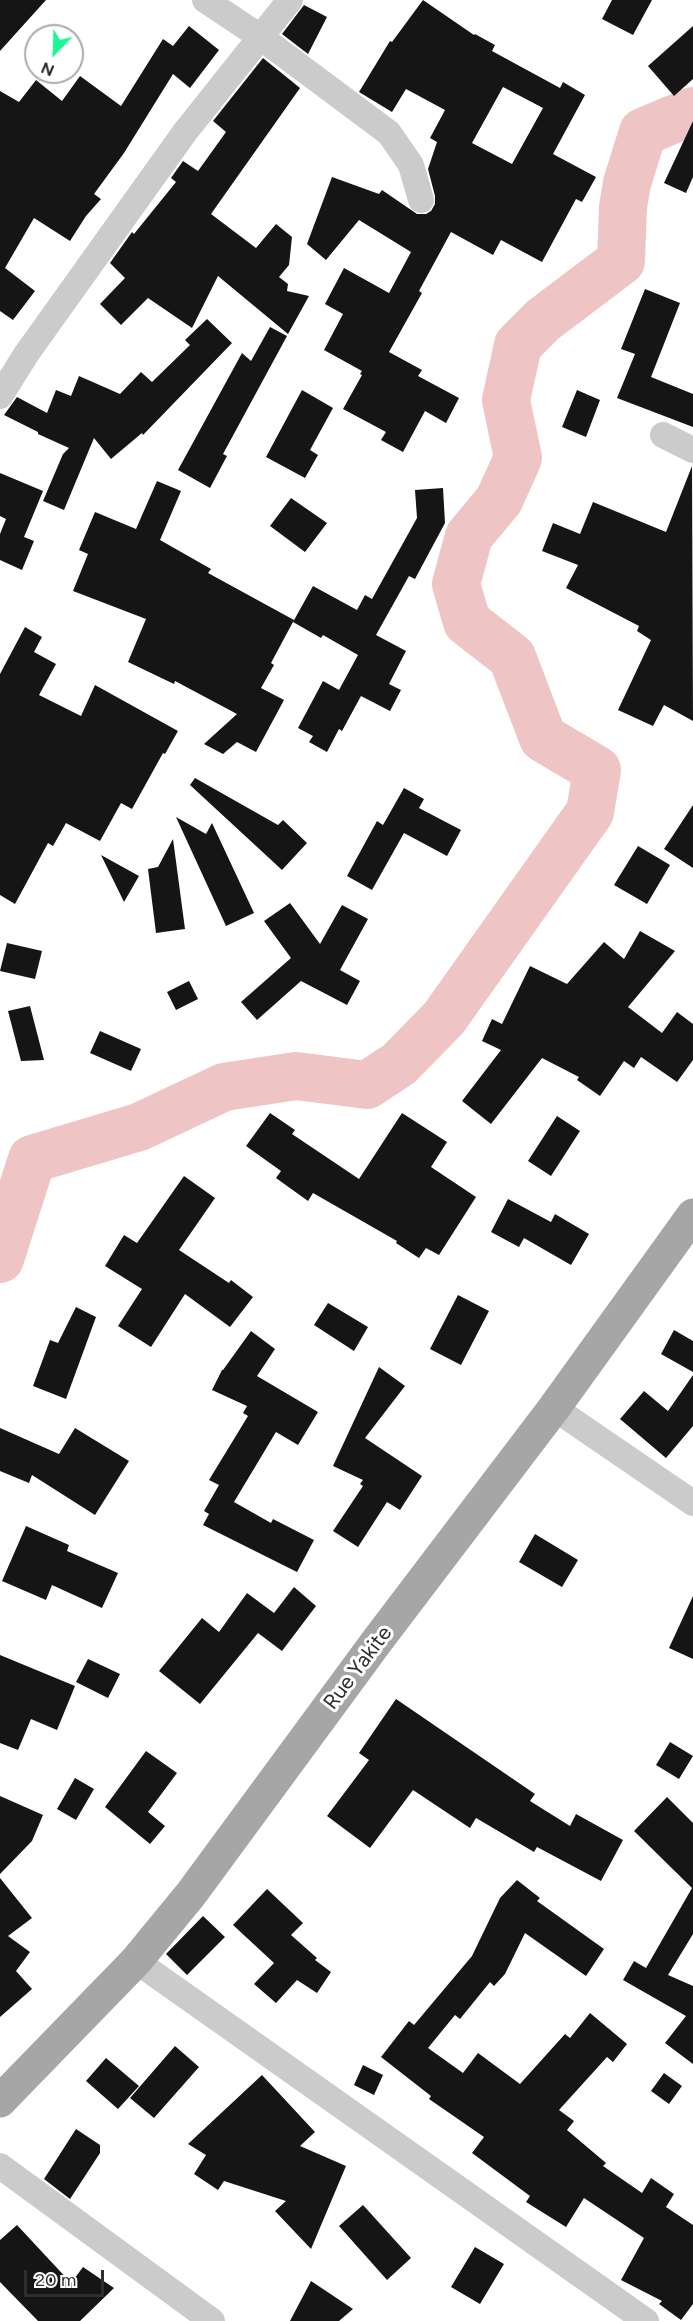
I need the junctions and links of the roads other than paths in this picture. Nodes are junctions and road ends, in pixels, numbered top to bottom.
1 (205, 0) edge
2 (290, 0) edge
3 (259, 36) junction
4 (421, 200) dead end
5 (0, 396) edge
6 (663, 435) dead end
7 (693, 450) edge
8 (693, 1215) edge
9 (554, 1408) junction
10 (693, 1503) edge
11 (136, 1961) junction
12 (0, 2102) edge
13 (0, 2166) edge
14 (212, 2321) edge
15 (646, 2321) edge

1 - 3 street
2 - 3 street
3 - 4 street
3 - 5 street
6 - 7 street
8 - 9 main road, Rue Yakite
9 - 10 street
9 - 11 main road, Rue Yakite
11 - 12 main road, Rue Yakite
11 - 15 street
13 - 14 street

